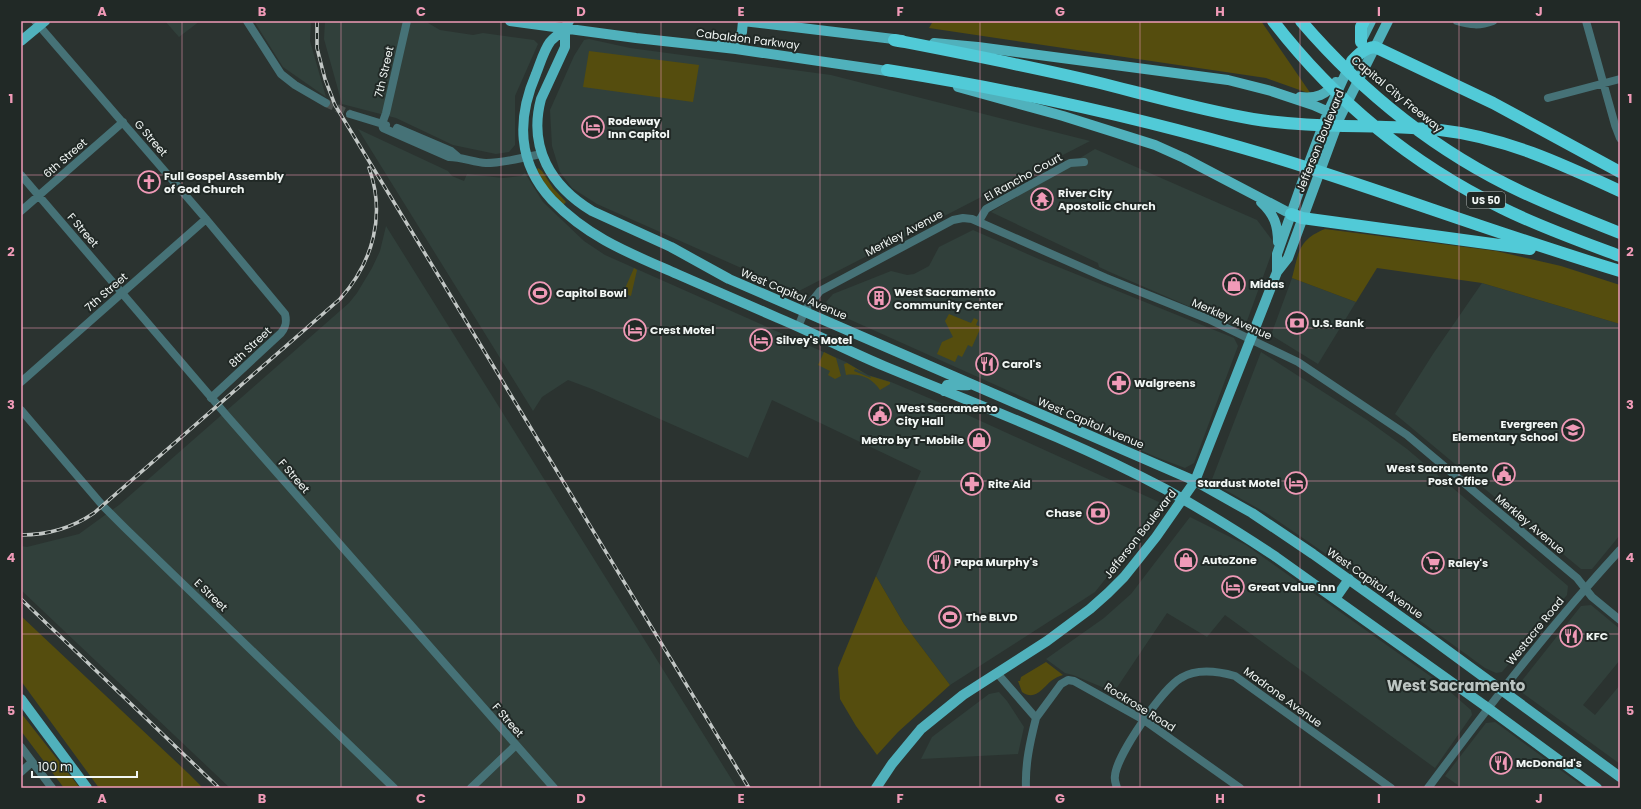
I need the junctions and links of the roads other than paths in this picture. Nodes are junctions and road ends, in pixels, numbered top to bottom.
1 (247, 21) edge
2 (407, 21) edge
3 (510, 21) edge
4 (743, 21) edge
5 (1273, 21) edge
6 (1301, 21) edge
7 (1364, 21) edge
8 (1371, 21) edge
9 (1388, 21) edge
10 (1457, 21) edge
11 (1493, 21) edge
12 (1586, 21) edge
13 (40, 23) edge
14 (567, 25) edge
15 (894, 40) junction
16 (21, 42) edge
17 (679, 42) junction
18 (1360, 42) junction
19 (1375, 47) junction
20 (1352, 61) junction
21 (888, 70) junction
22 (1345, 75) junction
23 (1620, 79) edge
24 (1603, 84) junction
25 (1271, 91) junction
26 (1548, 98) dead end
27 (326, 103) tunnel mouth
28 (1328, 112) junction
29 (350, 114) tunnel mouth
30 (1340, 117) junction
31 (123, 122) junction
32 (382, 126) junction
33 (1620, 138) edge
34 (542, 154) junction
35 (527, 157) junction
36 (1084, 162) dead end
37 (1620, 172) edge
38 (21, 175) edge
39 (1245, 190) junction
40 (1620, 191) edge
41 (39, 196) junction
42 (21, 211) edge
43 (1296, 216) junction
44 (206, 219) junction
45 (979, 221) junction
46 (1620, 233) edge
47 (1277, 254) junction
48 (1561, 254) junction
49 (1620, 256) edge
50 (1620, 271) edge
51 (1277, 272) junction
52 (122, 293) junction
53 (279, 306) joint
54 (805, 310) junction
55 (798, 327) junction
56 (1252, 340) junction
57 (21, 382) edge
58 (971, 384) junction
59 (944, 391) junction
60 (211, 398) junction
61 (21, 410) edge
62 (1020, 422) junction
63 (1057, 422) junction
64 (1195, 481) junction
65 (1182, 500) junction
66 (1620, 550) edge
67 (1349, 579) junction
68 (1585, 588) junction
69 (1335, 599) junction
70 (1620, 620) edge
71 (997, 673) junction
72 (1502, 690) junction
73 (21, 699) edge
74 (1488, 708) junction
75 (1036, 718) junction
76 (1144, 720) junction
77 (516, 745) junction
78 (21, 747) edge
79 (32, 762) junction
80 (21, 772) edge
81 (1620, 777) edge
82 (52, 788) edge
83 (87, 788) edge
84 (394, 788) edge
85 (470, 788) edge
86 (554, 788) edge
87 (876, 788) edge
88 (1026, 788) edge
89 (1117, 788) edge
90 (1240, 788) edge
91 (1390, 788) edge
92 (1428, 788) edge
93 (1597, 788) edge

1 - 27 street
2 - 32 street, 7th Street
3 - 14 main road, Cabaldon Parkway
4 - 15 main road
4 - 17 main road
5 - 49 highway, US 50
6 - 46 highway, Capital City Freeway / US 50
7 - 18 highway
8 - 18 main road, Jefferson Boulevard
9 - 19 main road, Jefferson Boulevard
10 - 11 street
12 - 24 street
13 - 16 main road
13 - 31 street, G Street
14 - 17 main road, Cabaldon Parkway
14 - 34 main road, West Capitol Avenue
14 - 35 main road
15 - 25 main road
15 - 40 highway
17 - 21 main road, Cabaldon Parkway
18 - 20 main road, Jefferson Boulevard
19 - 20 highway
19 - 30 main road, Jefferson Boulevard
19 - 37 highway
20 - 22 main road, Jefferson Boulevard
21 - 39 main road, Cabaldon Parkway
21 - 48 highway
22 - 25 main road
22 - 28 main road, Jefferson Boulevard
23 - 24 street
24 - 26 street
24 - 33 street
25 - 28 main road
28 - 30 main road
28 - 43 main road, Jefferson Boulevard
29 - 32 street
30 - 43 main road, Jefferson Boulevard
31 - 41 street, 6th Street
31 - 44 street, G Street
32 - 35 street
34 - 35 street
34 - 54 main road, West Capitol Avenue
35 - 55 main road
36 - 45 street, El Rancho Court
38 - 41 street, F Street
39 - 43 main road
39 - 47 main road
41 - 42 street, 6th Street
41 - 52 street, F Street
43 - 47 main road, Jefferson Boulevard
43 - 48 highway
43 - 51 main road, Jefferson Boulevard
44 - 52 street, 7th Street
44 - 53 street, G Street
45 - 54 street, Merkley Avenue
45 - 56 street, Merkley Avenue
47 - 51 main road, Jefferson Boulevard
48 - 50 highway
51 - 56 main road, Jefferson Boulevard
52 - 57 street, 7th Street
52 - 60 street, F Street
53 - 60 street, 8th Street
54 - 55 street, Merkley Avenue
54 - 58 main road, West Capitol Avenue
55 - 59 main road
56 - 64 main road, Jefferson Boulevard
56 - 68 street, Merkley Avenue
58 - 59 main road
58 - 63 main road, West Capitol Avenue
59 - 62 main road
60 - 77 street, F Street
61 - 84 street, E Street
62 - 63 main road
62 - 65 main road
63 - 64 main road, West Capitol Avenue
64 - 65 main road, Jefferson Boulevard
64 - 67 main road, West Capitol Avenue
65 - 69 main road
65 - 71 main road, Jefferson Boulevard
66 - 68 street, Westacre Road
67 - 69 main road
67 - 72 main road, West Capitol Avenue
68 - 70 street, Merkley Avenue
68 - 72 street, Westacre Road
69 - 74 main road
71 - 75 street
71 - 87 main road, Jefferson Boulevard
72 - 74 street, Westacre Road
72 - 81 main road, West Capitol Avenue
73 - 83 main road
74 - 92 street, Westacre Road
74 - 93 main road
75 - 76 street, Rockrose Road
75 - 88 street
76 - 89 street, Madrone Avenue
76 - 90 street, Rockrose Road
76 - 91 street, Madrone Avenue
77 - 85 street
77 - 86 street, F Street
78 - 79 street
79 - 80 street
79 - 82 street

